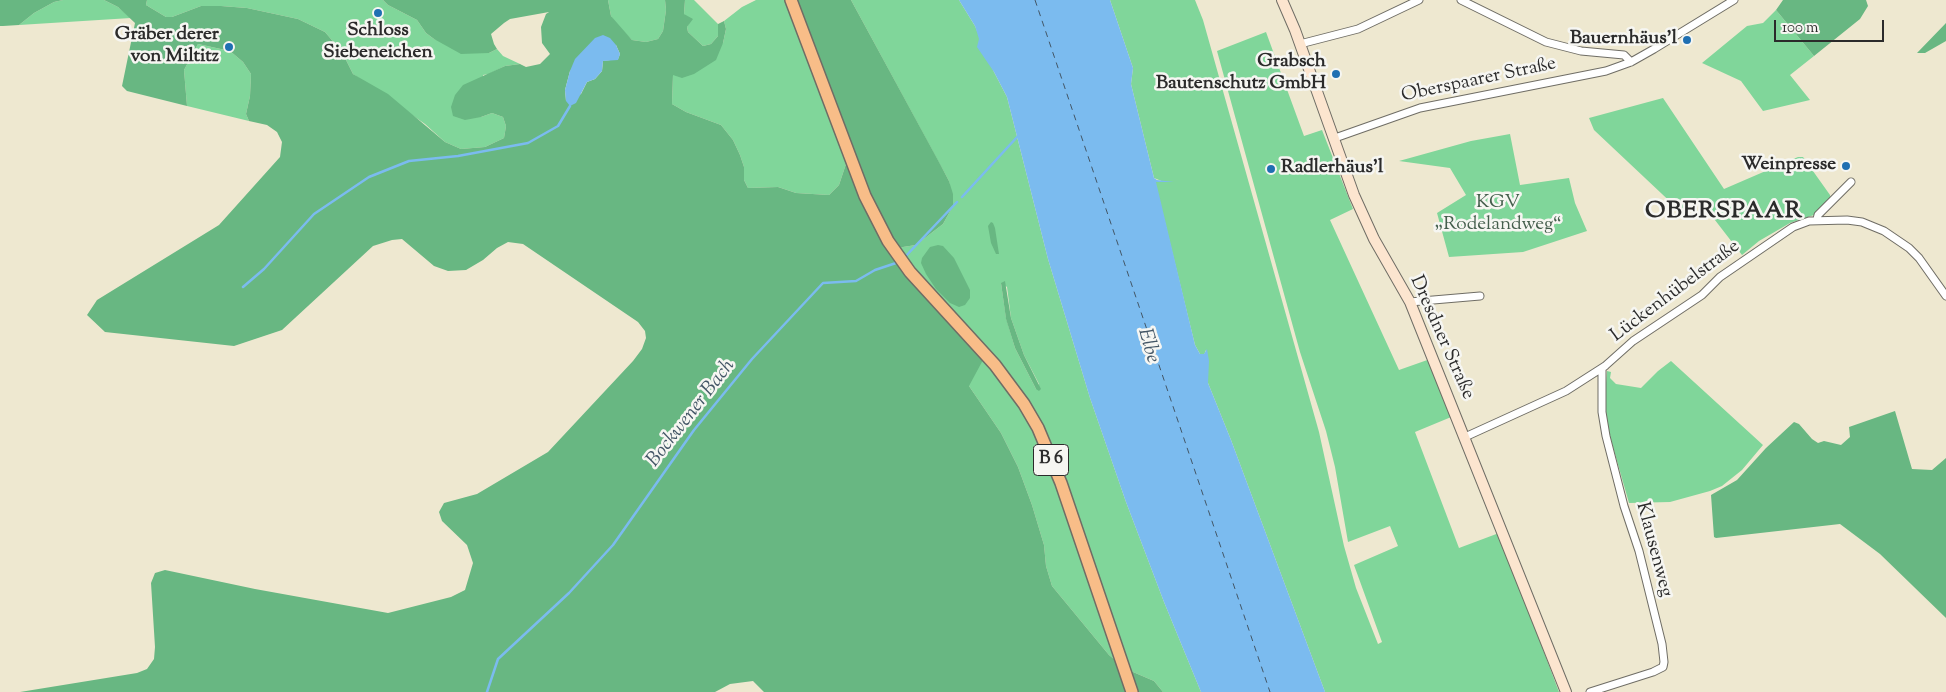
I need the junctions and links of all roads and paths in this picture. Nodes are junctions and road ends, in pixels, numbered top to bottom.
1 (791, 0) edge
2 (1282, 0) edge
3 (1419, 0) edge
4 (1461, 0) edge
5 (1734, 0) edge
6 (1300, 44) junction
7 (1631, 62) junction
8 (1334, 138) junction
9 (1850, 182) dead end
10 (1816, 220) junction
11 (1480, 296) dead end
12 (1946, 296) edge
13 (1410, 302) junction
14 (1605, 366) junction
15 (1465, 437) junction
16 (1132, 692) edge
17 (1566, 692) edge
18 (1590, 692) edge

1 - 16 main road, B 6
2 - 6 main road, Dresdner Straße
3 - 6 street
4 - 7 street
5 - 7 street, Oberspaarer Straße
6 - 8 main road, Dresdner Straße
7 - 8 street, Oberspaarer Straße
8 - 13 main road, Dresdner Straße
9 - 10 street
10 - 12 street, Lückenhübelstraße
10 - 14 street, Lückenhübelstraße
11 - 13 street
13 - 15 main road, Dresdner Straße
14 - 15 street, Lückenhübelstraße
14 - 18 street, Klausenweg
15 - 17 main road, Dresdner Straße

